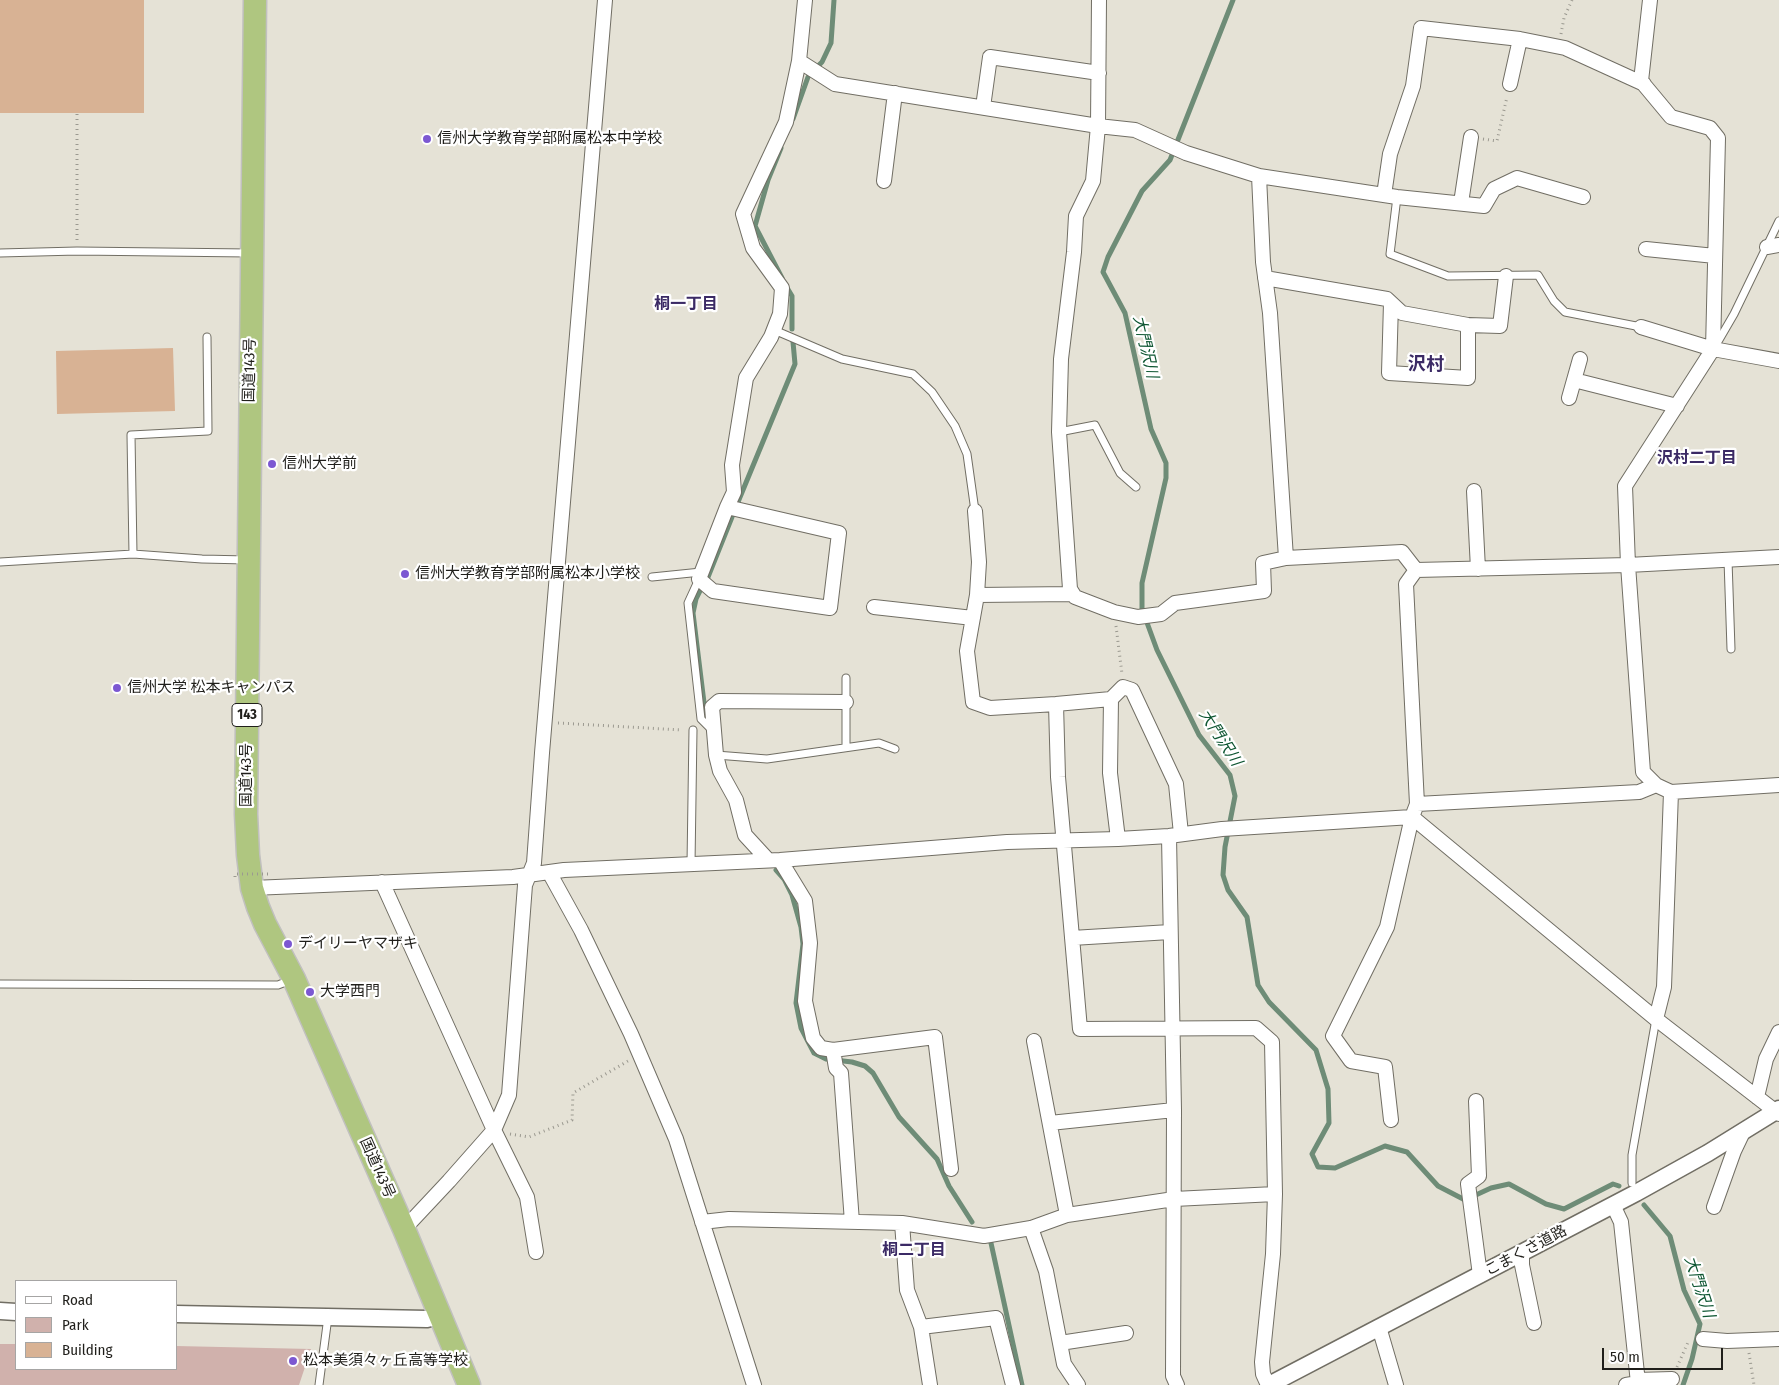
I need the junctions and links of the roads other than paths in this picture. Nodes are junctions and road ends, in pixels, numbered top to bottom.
1 (255, 0) edge
2 (605, 0) edge
3 (806, 0) edge
4 (1099, 0) edge
5 (1650, 0) edge
6 (1520, 39) junction
7 (799, 61) junction
8 (1098, 73) junction
9 (1510, 84) road end
10 (1644, 84) junction
11 (895, 93) junction
12 (983, 108) junction
13 (1098, 126) junction
14 (1471, 137) road end
15 (1259, 176) junction
16 (884, 181) dead end
17 (1391, 196) junction
18 (1583, 197) dead end
19 (1461, 204) junction
20 (1779, 221) edge
21 (1773, 246) edge
22 (1646, 249) dead end
23 (0, 253) edge
24 (252, 253) junction
25 (1715, 256) junction
26 (1506, 276) junction
27 (1266, 278) junction
28 (1391, 303) junction
29 (1468, 325) junction
30 (1642, 327) joint
31 (774, 330) junction
32 (207, 337) dead end
33 (1713, 349) junction
34 (1580, 359) dead end
35 (1779, 361) edge
36 (1574, 380) junction
37 (1569, 398) dead end
38 (1677, 406) junction
39 (1059, 432) junction
40 (1136, 487) dead end
41 (1474, 491) dead end
42 (728, 507) junction
43 (975, 511) joint
44 (133, 554) junction
45 (1779, 557) edge
46 (1286, 558) junction
47 (249, 560) junction
48 (1728, 560) junction
49 (0, 562) edge
50 (1628, 565) junction
51 (1478, 569) junction
52 (1416, 570) junction
53 (700, 575) junction
54 (652, 577) dead end
55 (1073, 594) junction
56 (977, 595) junction
57 (874, 607) dead end
58 (973, 618) junction
59 (1731, 649) dead end
60 (846, 678) dead end
61 (1111, 699) junction
62 (846, 702) junction
63 (1056, 704) junction
64 (692, 730) road end
65 (714, 731) junction
66 (846, 747) junction
67 (895, 749) dead end
68 (716, 755) junction
69 (1656, 785) junction
70 (1779, 786) edge
71 (1671, 792) junction
72 (1415, 811) junction
73 (1175, 835) junction
74 (1118, 839) junction
75 (1064, 842) junction
76 (774, 860) junction
77 (691, 864) junction
78 (548, 872) junction
79 (531, 874) junction
80 (244, 882) junction
81 (382, 882) junction
82 (1170, 932) junction
83 (1072, 938) junction
84 (294, 979) junction
85 (0, 984) edge
86 (1656, 1019) junction
87 (1173, 1028) junction
88 (1779, 1032) edge
89 (1034, 1041) dead end
90 (834, 1057) junction
91 (1757, 1098) junction
92 (1476, 1100) dead end
93 (1174, 1110) junction
94 (1778, 1112) edge
95 (1391, 1120) dead end
96 (1050, 1123) junction
97 (494, 1130) junction
98 (1744, 1130) junction
99 (951, 1169) dead end
100 (1632, 1182) dead end
101 (1275, 1194) junction
102 (1174, 1199) junction
103 (1613, 1205) junction
104 (1714, 1207) dead end
105 (1067, 1215) junction
106 (702, 1222) junction
107 (852, 1222) junction
108 (902, 1223) junction
109 (1031, 1228) junction
110 (404, 1229) junction
111 (536, 1252) dead end
112 (1522, 1252) junction
113 (1480, 1275) junction
114 (0, 1311) edge
115 (15, 1312) edge
116 (178, 1314) edge
117 (440, 1316) junction
118 (328, 1317) junction
119 (1534, 1323) dead end
120 (921, 1327) junction
121 (1378, 1327) junction
122 (1126, 1333) dead end
123 (1703, 1339) road end
124 (1779, 1339) edge
125 (1060, 1343) junction
126 (1672, 1379) road end
127 (1631, 1382) edge
128 (319, 1385) edge
129 (469, 1385) edge
130 (754, 1385) edge
131 (930, 1385) edge
132 (1013, 1385) edge
133 (1078, 1385) edge
134 (1177, 1385) edge
135 (1268, 1385) edge
136 (1396, 1385) edge

1 - 24 highway, 国道143号 / 143
2 - 79 street
3 - 7 street
4 - 8 street
5 - 10 street
6 - 9 street
6 - 10 street
6 - 17 street
7 - 11 street
7 - 31 street
8 - 12 street
8 - 13 street
10 - 25 street
11 - 12 street
11 - 16 street
12 - 13 street
13 - 15 street
13 - 39 street
14 - 19 street
15 - 17 street
15 - 27 street
17 - 19 street
17 - 26 lane
18 - 19 street
20 - 21 lane
21 - 33 lane
22 - 25 street
23 - 24 lane
24 - 47 highway, 国道143号 / 143
25 - 33 street
26 - 29 street
26 - 30 lane
27 - 28 street
27 - 46 street
28 - 29 street
28 - 29 street
30 - 33 street
31 - 42 street
31 - 43 lane
32 - 44 lane
33 - 35 street
33 - 38 street
34 - 36 street
36 - 37 street
36 - 38 street
38 - 50 street
39 - 40 lane
39 - 55 street
41 - 51 street
42 - 53 street
42 - 53 street
43 - 56 street
44 - 47 lane
44 - 49 lane
45 - 48 street
46 - 52 street
46 - 55 street
47 - 80 highway, 国道143号 / 143
48 - 50 street
48 - 59 lane
50 - 51 street
50 - 69 street
51 - 52 street
52 - 72 street
53 - 54 lane
53 - 65 lane
55 - 56 street
56 - 58 street
57 - 58 street
58 - 63 street
60 - 62 lane
61 - 63 street
61 - 73 street
61 - 74 street
62 - 65 street
62 - 66 lane
63 - 75 street
64 - 77 lane
65 - 68 street
66 - 67 lane
66 - 68 lane
68 - 76 street
69 - 71 street
69 - 72 street
70 - 71 street
71 - 86 street
72 - 73 street
72 - 86 street
72 - 95 street
73 - 74 street
73 - 82 street
74 - 75 street
75 - 76 street
75 - 83 street
76 - 77 street
76 - 90 street
77 - 78 street
78 - 79 street
78 - 106 street
79 - 81 street
79 - 97 street
80 - 81 street
80 - 84 highway, 国道143号 / 143
81 - 97 street
82 - 83 street
82 - 87 street
83 - 87 street
84 - 85 lane
84 - 110 highway, 国道143号 / 143
86 - 91 street
86 - 100 lane
87 - 93 street
87 - 101 street
88 - 91 street
89 - 96 street
90 - 99 street
90 - 107 street
91 - 94 street
92 - 113 street
93 - 96 street
93 - 102 street
94 - 98 street, こまくさ道路
96 - 105 street
97 - 110 street
97 - 111 street
98 - 103 street, こまくさ道路
98 - 104 street
101 - 102 street
101 - 135 street
102 - 105 street
102 - 134 street
103 - 112 street, こまくさ道路
103 - 127 street
105 - 109 street
106 - 107 street
106 - 130 street
107 - 108 street
108 - 109 street
108 - 120 street
109 - 125 street
110 - 117 highway, 国道143号 / 143
112 - 113 street, こまくさ道路
112 - 119 street
113 - 121 street, こまくさ道路
114 - 115 street
116 - 118 street
117 - 118 street
117 - 129 highway, 国道143号 / 143
118 - 128 lane
120 - 131 street
120 - 132 street
121 - 135 street, こまくさ道路
121 - 136 street
122 - 125 street
123 - 124 street
125 - 133 street
126 - 127 street

